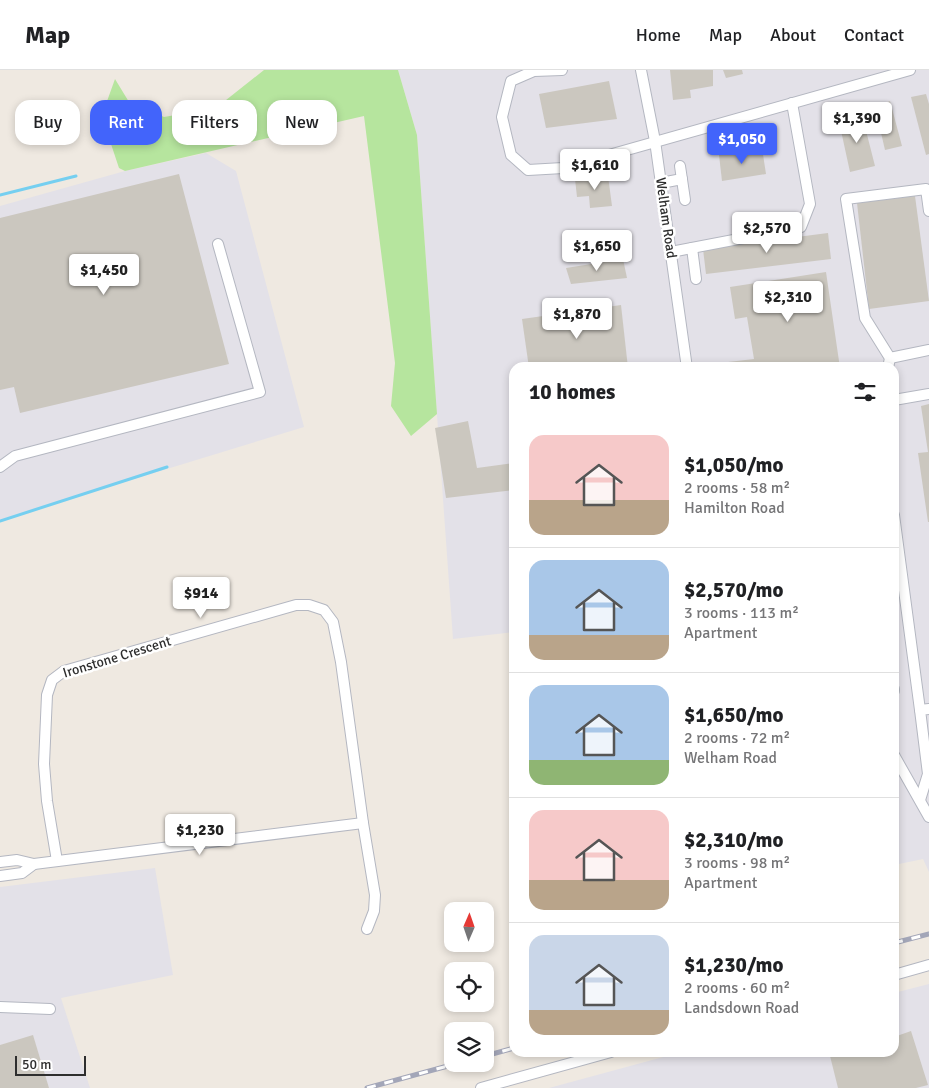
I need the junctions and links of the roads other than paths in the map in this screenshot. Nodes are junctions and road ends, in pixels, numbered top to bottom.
1 (562, 70) edge
2 (640, 70) edge
3 (910, 70) edge
4 (792, 103) junction
5 (655, 141) junction
6 (680, 166) dead end
7 (682, 179) junction
8 (661, 182) junction
9 (684, 200) dead end
10 (929, 211) edge
11 (218, 244) dead end
12 (692, 248) junction
13 (671, 252) junction
14 (696, 279) dead end
15 (929, 350) edge
16 (686, 362) edge
17 (888, 362) edge
18 (892, 362) edge
19 (929, 394) edge
20 (899, 399) edge
21 (0, 468) edge
22 (899, 546) edge
23 (925, 710) edge
24 (899, 764) edge
25 (920, 800) junction
26 (929, 817) edge
27 (363, 823) junction
28 (57, 861) junction
29 (0, 862) edge
30 (34, 864) junction
31 (0, 876) edge
32 (367, 929) dead end
33 (929, 965) edge
34 (899, 974) edge
35 (0, 1007) edge
36 (50, 1009) dead end
37 (593, 1057) edge
38 (481, 1088) edge

1 - 5 street
2 - 5 street, Welham Road
3 - 4 street
4 - 5 street
4 - 12 street
5 - 8 street, Welham Road
6 - 7 street
7 - 8 street
7 - 9 street
8 - 13 street, Welham Road
10 - 17 street
11 - 21 street
12 - 13 street
12 - 14 street
13 - 16 street, Welham Road
15 - 18 street
19 - 20 street
22 - 23 street
23 - 25 street
24 - 25 street
25 - 26 street
27 - 28 street
27 - 28 street, Ironstone Crescent
27 - 32 street, Ironstone Crescent
28 - 30 street
29 - 30 street
30 - 31 street
33 - 34 street
35 - 36 street
37 - 38 street

